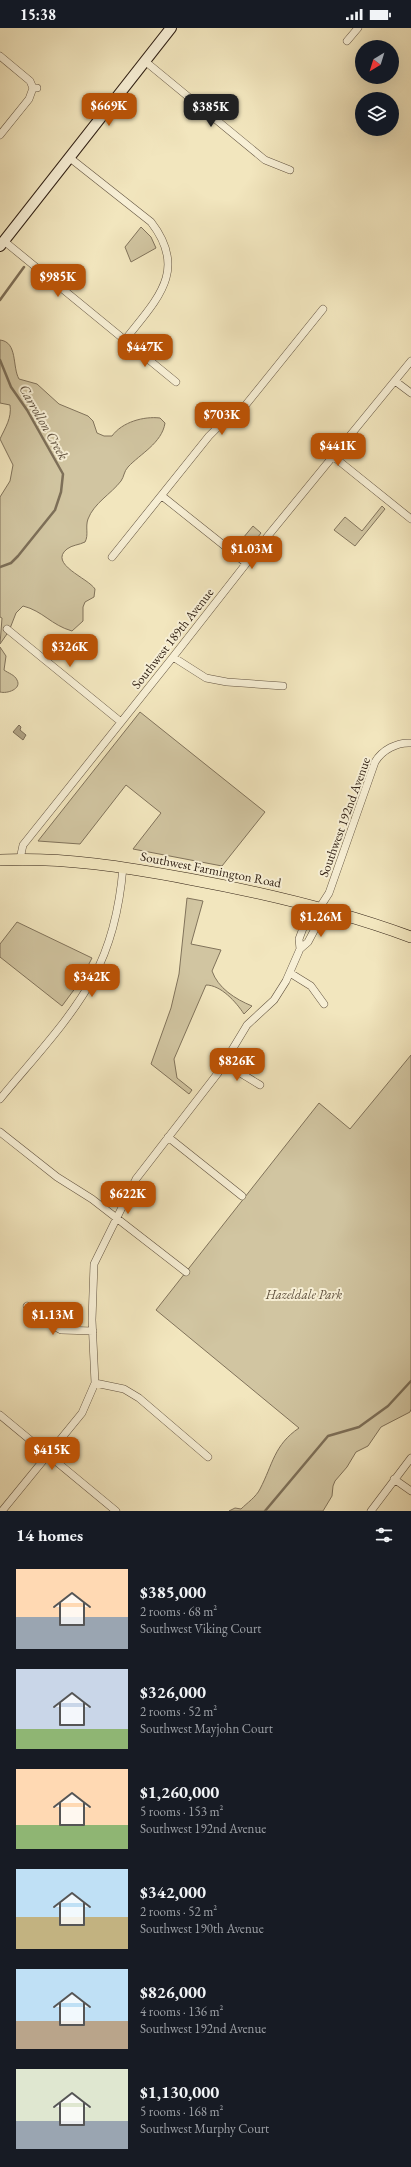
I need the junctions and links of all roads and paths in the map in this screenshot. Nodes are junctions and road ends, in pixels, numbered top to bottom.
1 (171, 28) edge
2 (358, 28) edge
3 (348, 41) dead end
4 (0, 56) edge
5 (146, 62) junction
6 (0, 135) edge
7 (70, 158) junction
8 (290, 170) dead end
9 (2, 244) edge
10 (323, 309) dead end
11 (125, 340) junction
12 (411, 361) edge
13 (395, 381) junction
14 (176, 382) dead end
15 (411, 394) edge
16 (334, 457) junction
17 (162, 496) junction
18 (411, 519) edge
19 (112, 557) dead end
20 (246, 563) junction
21 (7, 629) dead end
22 (174, 658) junction
23 (283, 686) dead end
24 (121, 722) junction
25 (411, 743) edge
26 (20, 859) junction
27 (0, 860) edge
28 (123, 867) junction
29 (320, 907) junction
30 (313, 918) junction
31 (411, 937) edge
32 (300, 949) junction
33 (290, 973) junction
34 (324, 1004) dead end
35 (224, 1063) junction
36 (260, 1085) dead end
37 (0, 1099) edge
38 (0, 1132) edge
39 (168, 1137) junction
40 (242, 1196) dead end
41 (117, 1218) junction
42 (186, 1272) dead end
43 (27, 1306) dead end
44 (94, 1331) junction
45 (95, 1383) junction
46 (0, 1415) edge
47 (48, 1455) junction
48 (208, 1457) dead end
49 (411, 1458) edge
50 (394, 1479) junction
51 (411, 1492) edge
52 (2, 1511) edge
53 (116, 1511) edge
54 (371, 1511) edge

1 - 5 street
2 - 3 street
4 - 6 street
5 - 7 street
5 - 8 street
7 - 9 street
7 - 11 street
9 - 11 street
10 - 17 street
11 - 14 street
12 - 13 street, Southwest 189th Avenue
13 - 15 street
13 - 16 street, Southwest 189th Avenue
16 - 18 street
16 - 20 street, Southwest 189th Avenue
17 - 19 street
17 - 20 street
20 - 22 street, Southwest 189th Avenue
21 - 24 street
22 - 23 street
22 - 24 street, Southwest 189th Avenue
24 - 26 street, Southwest 189th Avenue
25 - 29 street, Southwest 192nd Avenue
26 - 27 main road, Southwest Farmington Road
26 - 28 main road, Southwest Farmington Road
28 - 29 main road, Southwest Farmington Road
28 - 37 street
29 - 30 street, Southwest 192nd Avenue
29 - 31 main road, Southwest Farmington Road
30 - 32 street, Southwest 192nd Avenue
30 - 32 street, Southwest 192nd Avenue
32 - 33 street, Southwest 192nd Avenue
33 - 34 street
33 - 35 street, Southwest 192nd Avenue
35 - 36 street
35 - 39 street, Southwest 192nd Avenue
38 - 41 street
39 - 40 street
39 - 41 street, Southwest 192nd Avenue
41 - 42 street
41 - 44 street, Southwest 192nd Avenue
43 - 44 street
44 - 45 street, Southwest 192nd Avenue
45 - 47 street, Southwest 192nd Avenue
45 - 48 street
46 - 47 street
47 - 52 street, Southwest 192nd Avenue
47 - 53 street
49 - 50 street
50 - 51 street
50 - 54 street

